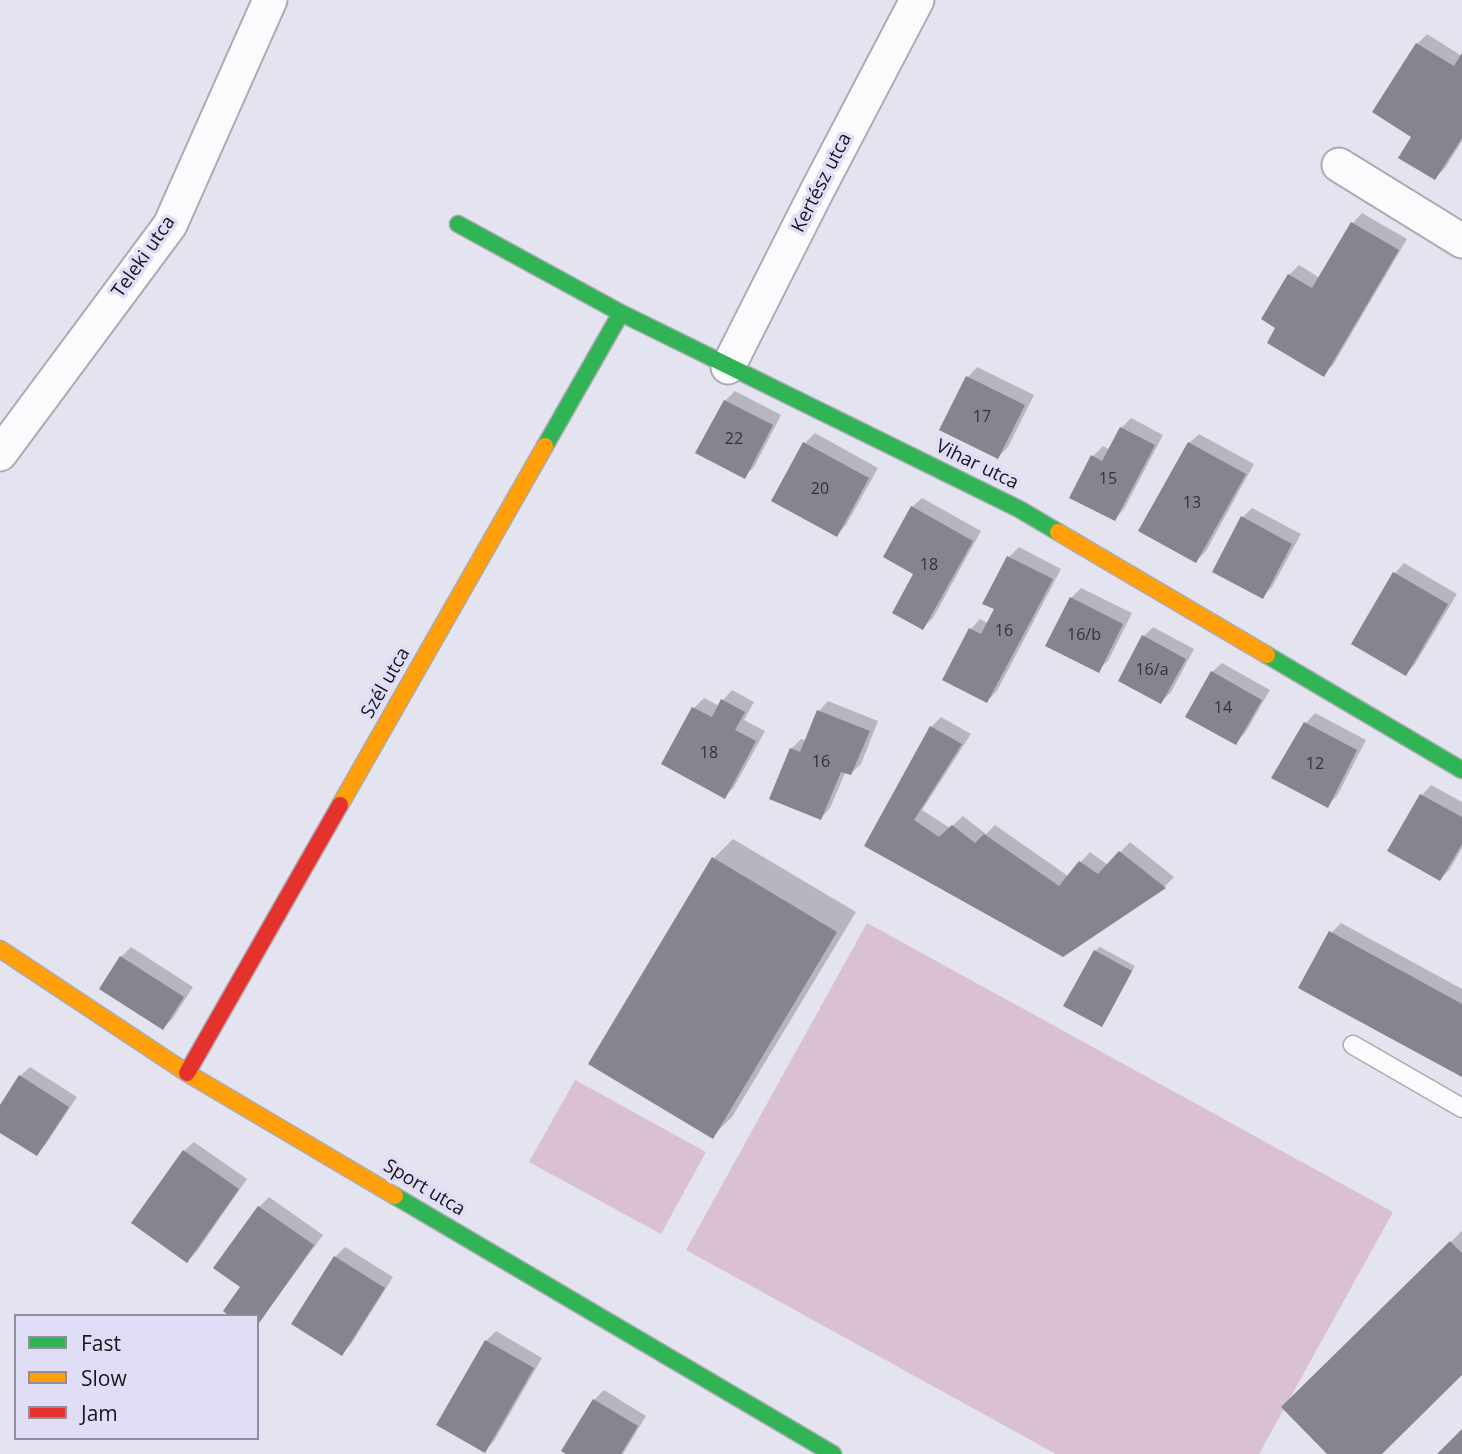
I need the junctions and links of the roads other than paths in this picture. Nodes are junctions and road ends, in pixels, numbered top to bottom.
1 (270, 0) edge
2 (917, 0) edge
3 (1339, 165) dead end
4 (458, 225) dead end
5 (1462, 241) edge
6 (621, 313) junction
7 (728, 367) junction
8 (0, 454) edge
9 (1462, 770) edge
10 (0, 949) edge
11 (1353, 1045) dead end
12 (187, 1073) junction
13 (1462, 1108) edge
14 (833, 1454) edge

1 - 8 street, Teleki utca
2 - 7 street, Kertész utca
3 - 5 street
4 - 6 street, Vihar utca
6 - 7 street, Vihar utca
6 - 12 street, Szél utca
7 - 9 street, Vihar utca
10 - 12 street, Sport utca
11 - 13 lane
12 - 14 street, Sport utca

